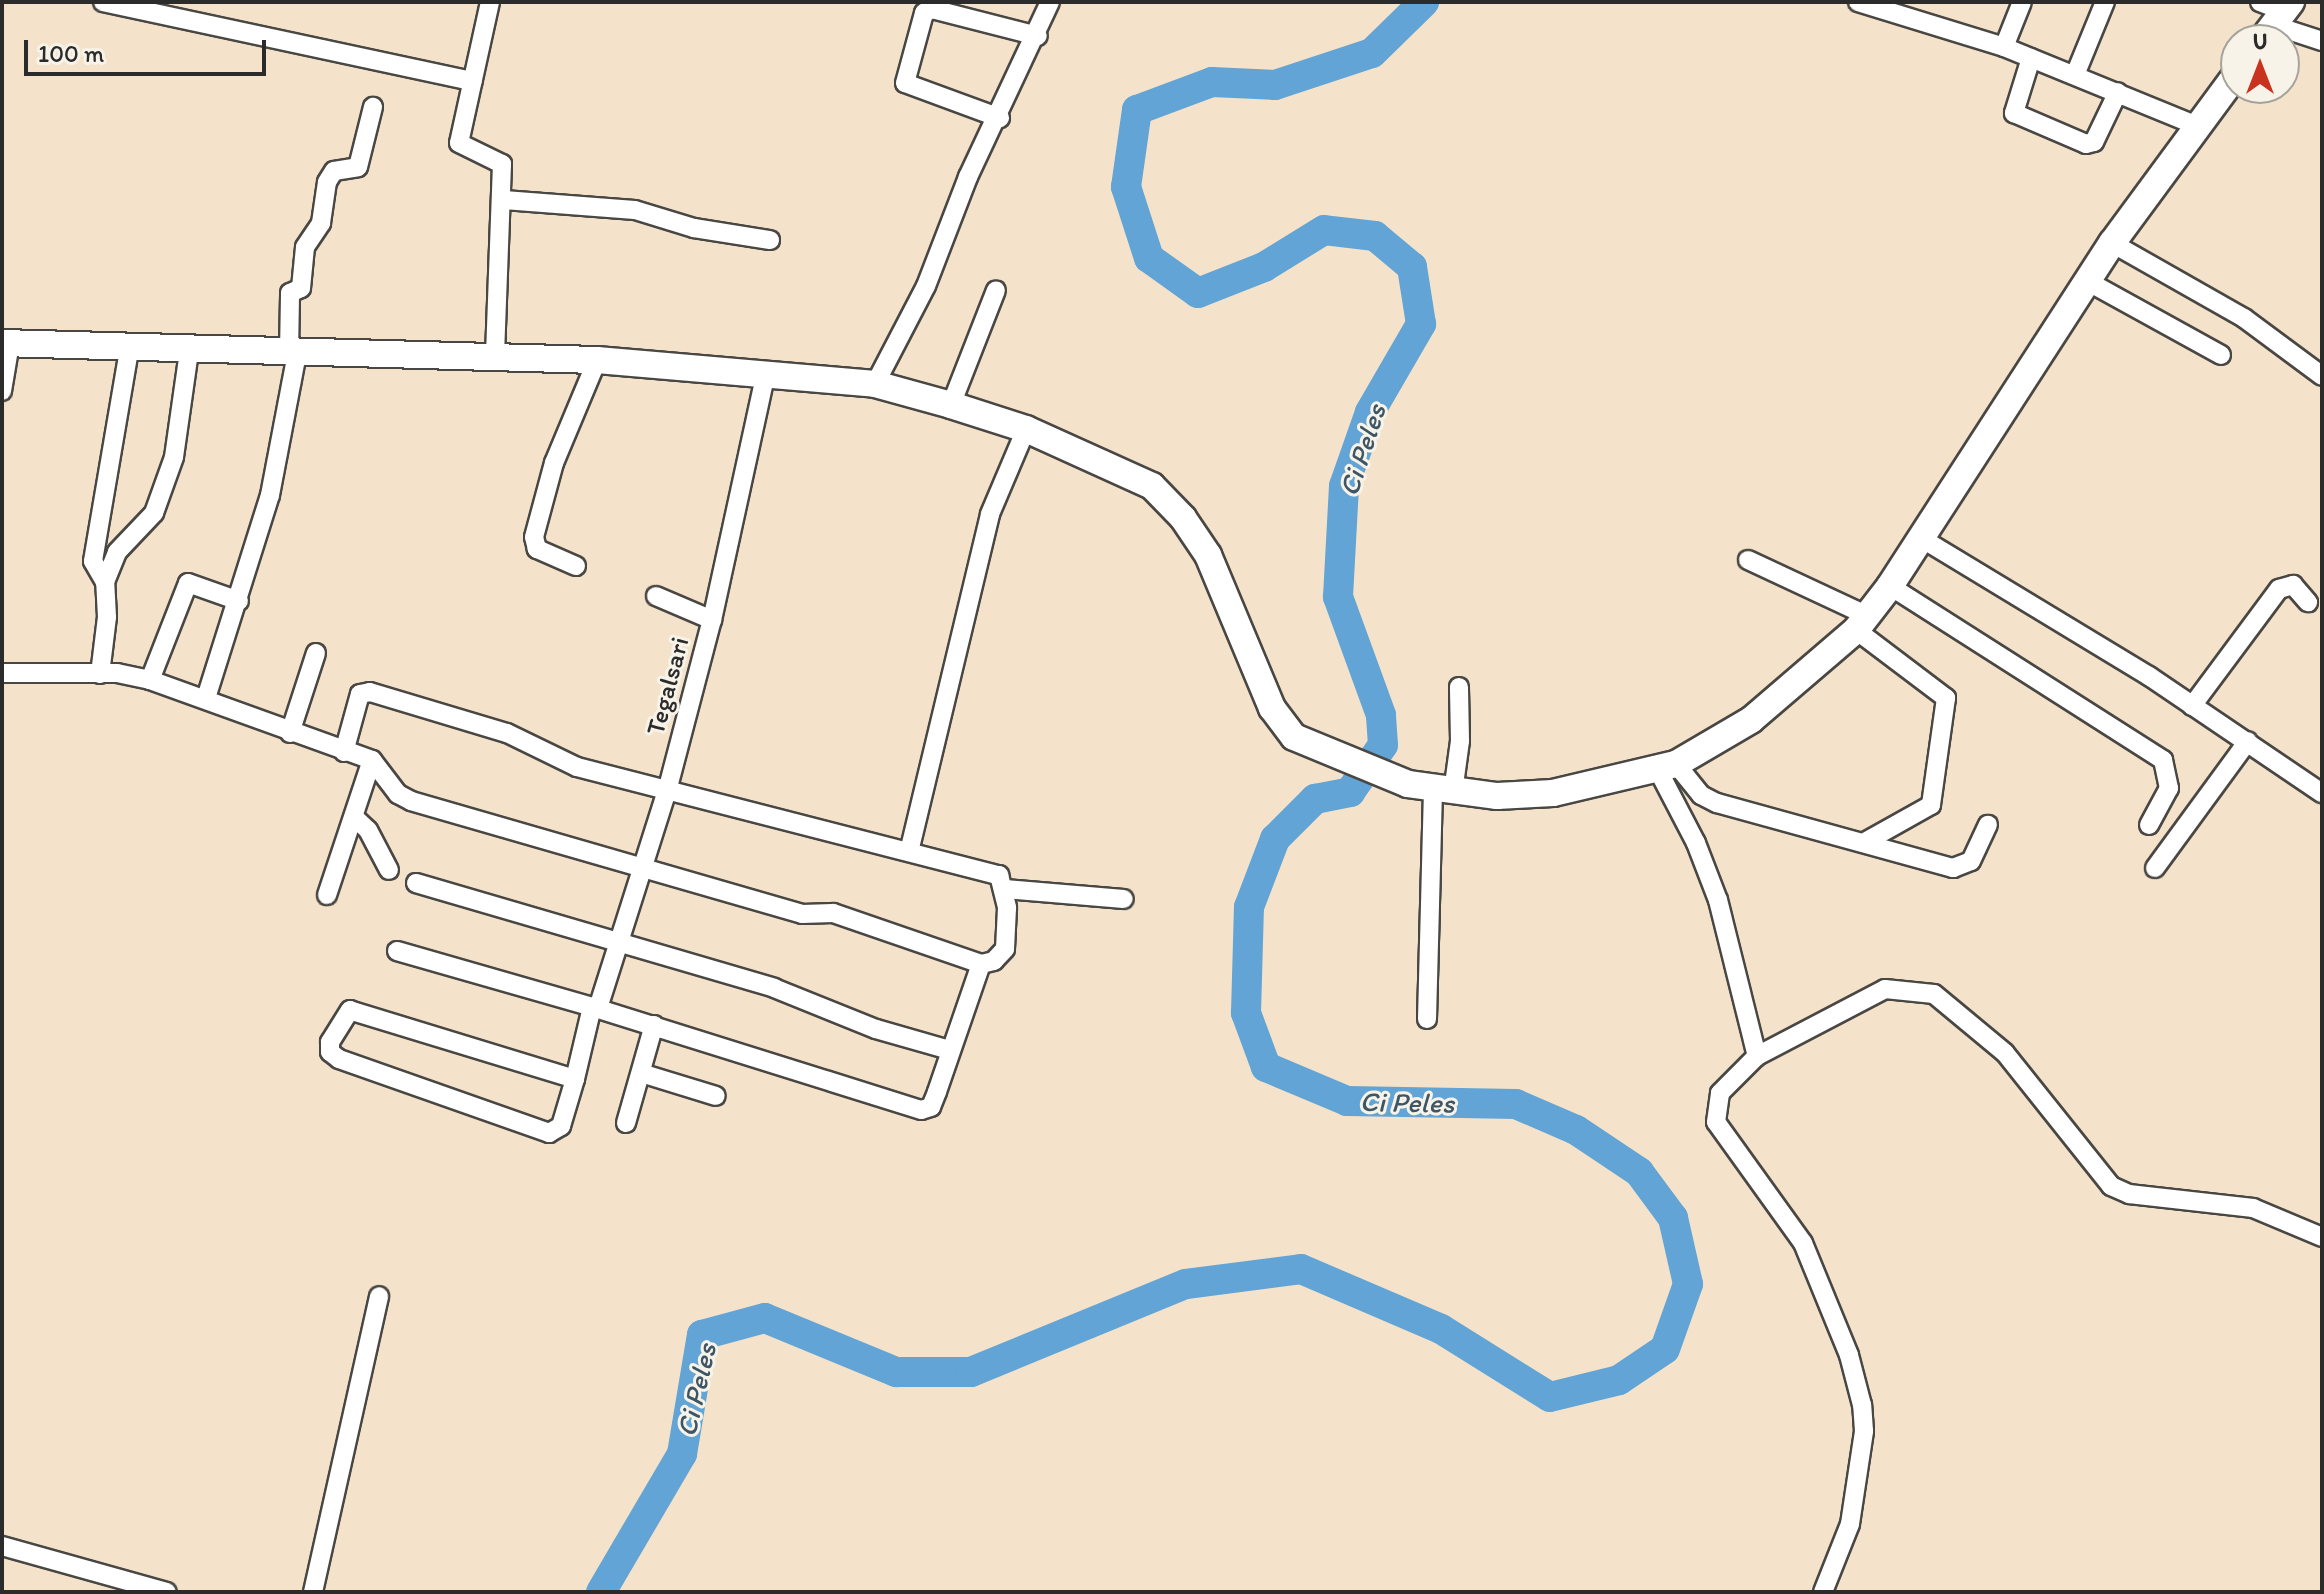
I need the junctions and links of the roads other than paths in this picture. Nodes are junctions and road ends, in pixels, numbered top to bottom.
1 (103, 2) edge
2 (490, 2) edge
3 (1050, 2) edge
4 (1858, 2) edge
5 (2022, 2) edge
6 (2105, 2) edge
7 (1901, 8) edge
8 (2274, 16) edge
9 (1038, 36) junction
10 (2322, 41) edge
11 (2004, 47) junction
12 (2031, 58) junction
13 (2075, 75) junction
14 (473, 81) junction
15 (2118, 92) junction
16 (2220, 96) edge
17 (373, 107) dead end
18 (1000, 118) junction
19 (2198, 126) junction
20 (504, 200) junction
21 (770, 240) dead end
22 (2112, 243) junction
23 (2087, 281) junction
24 (996, 290) dead end
25 (6, 343) edge
26 (129, 350) junction
27 (189, 352) junction
28 (293, 353) junction
29 (495, 355) junction
30 (2221, 355) dead end
31 (597, 360) junction
32 (766, 372) junction
33 (2322, 376) edge
34 (875, 384) junction
35 (2, 391) edge
36 (951, 405) junction
37 (1026, 429) junction
38 (1921, 538) junction
39 (1748, 560) dead end
40 (576, 566) dead end
41 (105, 582) junction
42 (1890, 586) junction
43 (656, 596) dead end
44 (239, 601) junction
45 (2308, 602) dead end
46 (712, 620) junction
47 (1862, 623) junction
48 (316, 653) dead end
49 (2, 673) edge
50 (100, 674) junction
51 (150, 680) junction
52 (1459, 687) dead end
53 (206, 698) junction
54 (2192, 706) junction
55 (290, 733) junction
56 (2248, 741) junction
57 (344, 752) junction
58 (372, 760) junction
59 (1668, 768) junction
60 (2319, 786) edge
61 (1431, 788) junction
62 (667, 791) junction
63 (354, 817) junction
64 (1988, 825) dead end
65 (2149, 825) dead end
66 (1865, 842) junction
67 (909, 852) junction
68 (640, 865) junction
69 (2155, 868) dead end
70 (389, 870) dead end
71 (416, 883) dead end
72 (1005, 889) junction
73 (327, 895) dead end
74 (1124, 899) dead end
75 (616, 940) junction
76 (397, 951) dead end
77 (981, 964) junction
78 (595, 1008) junction
79 (1427, 1019) dead end
80 (654, 1025) junction
81 (949, 1050) junction
82 (1757, 1056) junction
83 (641, 1073) junction
84 (575, 1079) junction
85 (716, 1096) dead end
86 (626, 1123) dead end
87 (2322, 1237) edge
88 (379, 1296) dead end
89 (2, 1546) edge
90 (167, 1592) edge
91 (313, 1592) edge
92 (1823, 1592) edge

1 - 14 street
2 - 14 street
3 - 9 street
4 - 7 street
5 - 11 street
6 - 13 street
7 - 11 street
8 - 10 street
9 - 18 street
9 - 18 street
11 - 12 street
12 - 13 street
12 - 15 street
13 - 15 street
14 - 20 street
15 - 19 street
16 - 19 main road
17 - 28 street
18 - 34 street
19 - 22 main road
20 - 21 street
20 - 29 street
22 - 23 main road
22 - 33 street
23 - 30 street
23 - 38 main road
24 - 36 street
25 - 26 main road
25 - 35 street
26 - 27 main road
26 - 41 street
27 - 28 main road
27 - 41 street
28 - 29 main road
28 - 44 street
29 - 31 main road
31 - 32 main road
31 - 40 street
32 - 34 main road
32 - 46 street, Tegalsari
34 - 36 main road
36 - 37 main road
37 - 61 main road
37 - 67 street
38 - 42 main road
38 - 54 street
39 - 47 street
41 - 50 street
42 - 47 main road
42 - 65 street
43 - 46 street
44 - 51 street
44 - 53 street
45 - 54 street
46 - 62 street, Tegalsari
47 - 59 main road
47 - 66 street
48 - 55 street
49 - 50 street
50 - 51 street
51 - 53 street
52 - 61 street
53 - 55 street
54 - 56 street
55 - 57 street
56 - 60 street
56 - 69 street
57 - 58 street
57 - 62 street
58 - 63 street
58 - 68 street
59 - 61 main road
59 - 66 street
59 - 82 street
61 - 79 street
62 - 67 street
62 - 68 street, Tegalsari
63 - 70 street
63 - 73 street
64 - 66 street
67 - 72 street
68 - 75 street, Tegalsari
68 - 77 street
71 - 75 street
72 - 74 street
72 - 77 street
75 - 78 street, Tegalsari
75 - 81 street
76 - 78 street
77 - 81 street
78 - 80 street
78 - 84 street, Tegalsari
80 - 81 street
80 - 83 street
82 - 87 street
82 - 92 street
83 - 85 street
83 - 86 street
84 - 84 street, Tegalsari
88 - 91 street
89 - 90 street

